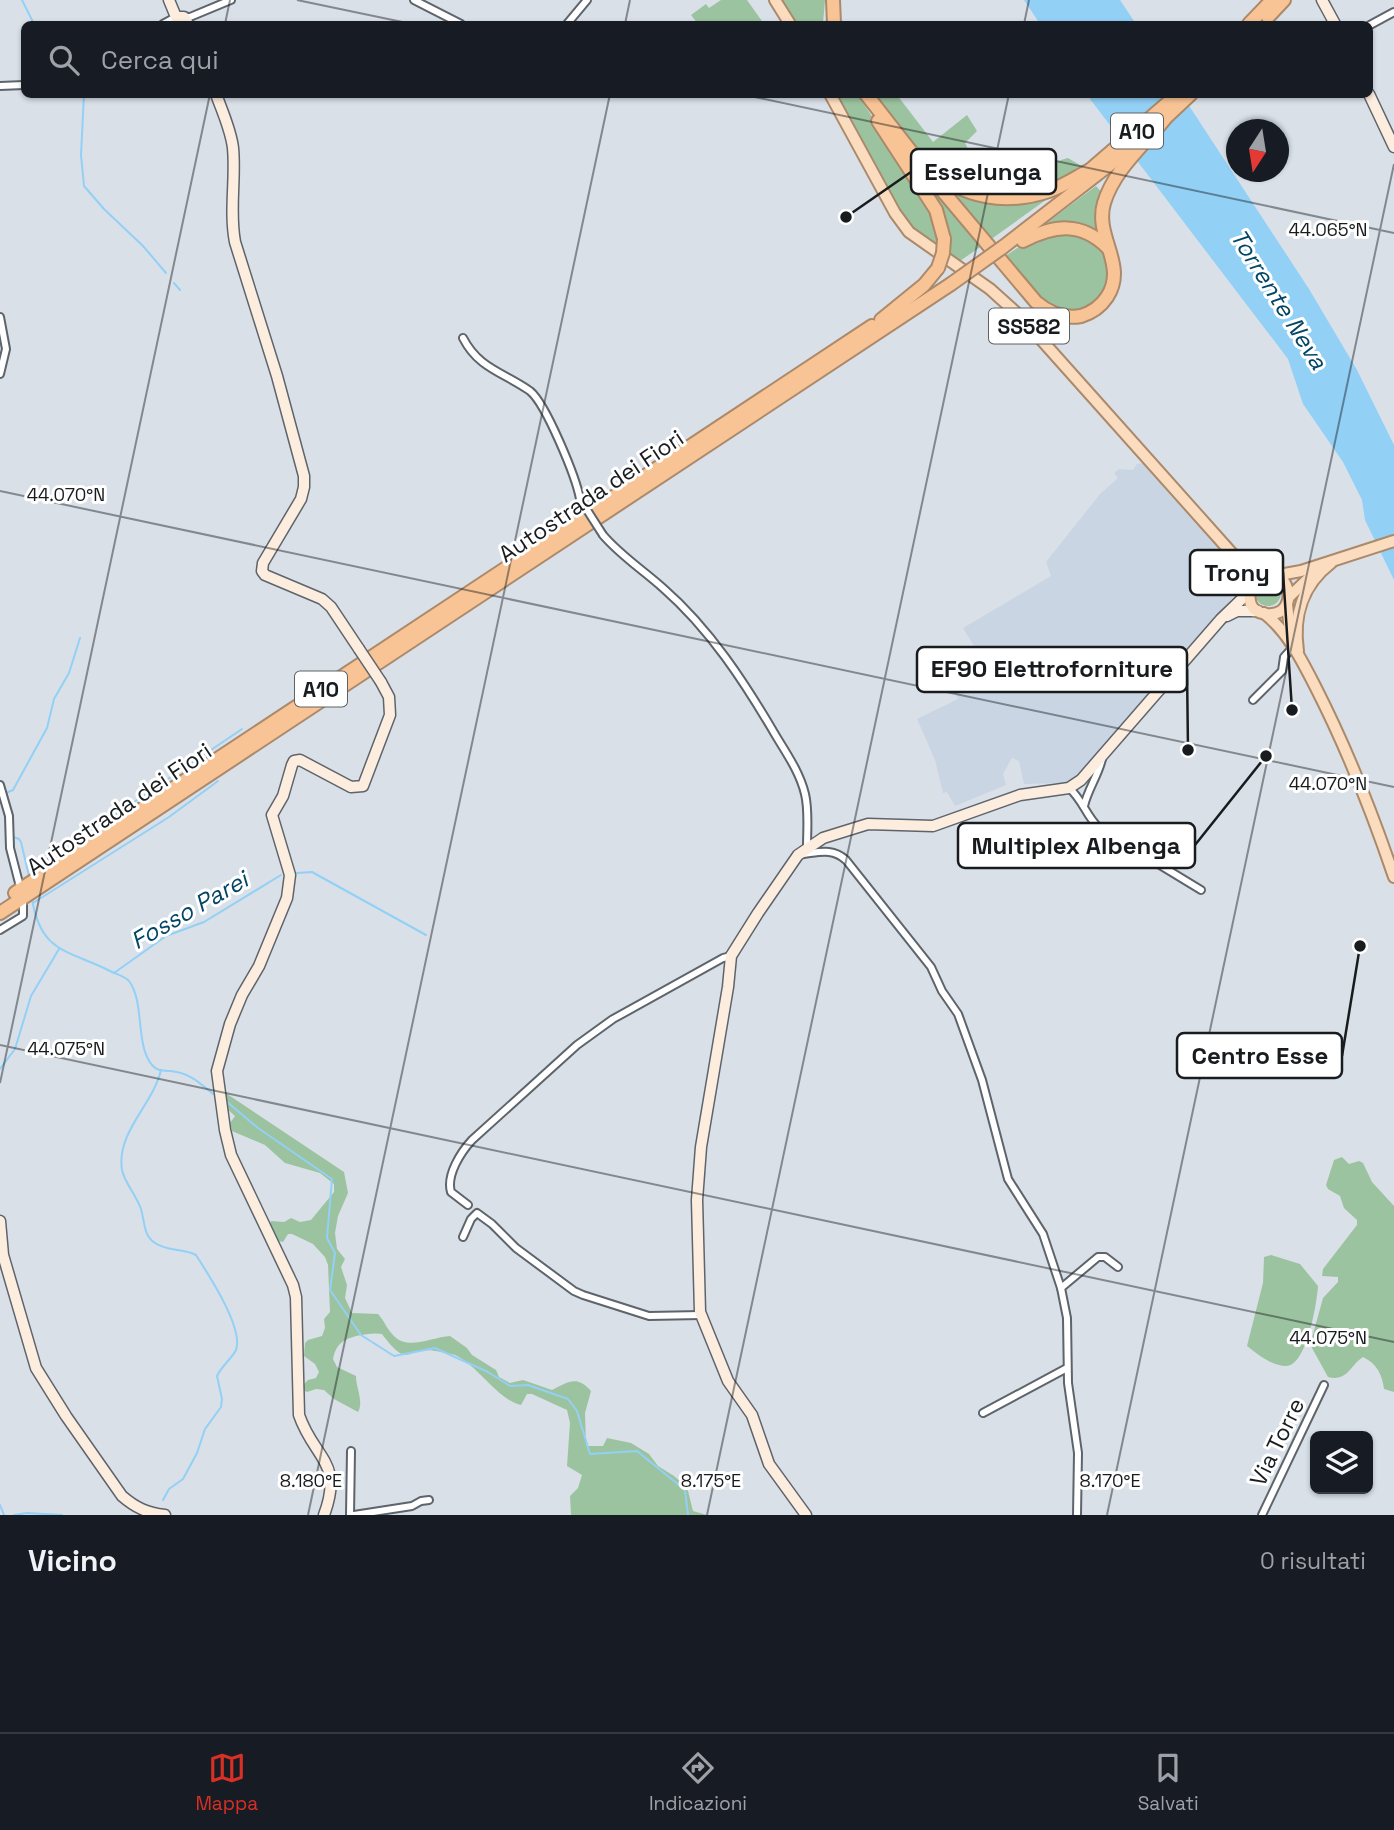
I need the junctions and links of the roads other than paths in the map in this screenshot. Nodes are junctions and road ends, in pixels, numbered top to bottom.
1 (169, 0) edge
2 (231, 0) edge
3 (414, 0) edge
4 (587, 0) edge
5 (775, 0) edge
6 (833, 0) edge
7 (1272, 0) edge
8 (1284, 0) edge
9 (1322, 0) edge
10 (1394, 12) edge
11 (183, 19) edge
12 (1262, 19) edge
13 (455, 21) edge
14 (570, 21) edge
15 (788, 21) edge
16 (834, 21) edge
17 (1333, 21) edge
18 (1373, 22) edge
19 (21, 85) edge
20 (0, 86) edge
21 (217, 98) edge
22 (832, 98) edge
23 (869, 98) edge
24 (1174, 98) edge
25 (1187, 98) edge
26 (1371, 98) edge
27 (1164, 120) junction
28 (1394, 147) edge
29 (909, 150) junction
30 (1097, 170) junction
31 (1002, 247) junction
32 (1110, 251) junction
33 (945, 277) junction
34 (0, 317) edge
35 (463, 338) dead end
36 (0, 374) edge
37 (1394, 541) edge
38 (1237, 559) junction
39 (1330, 564) junction
40 (1264, 573) junction
41 (1279, 575) junction
42 (1248, 589) junction
43 (1288, 600) junction
44 (1261, 612) junction
45 (1221, 619) junction
46 (1294, 648) junction
47 (1254, 700) dead end
48 (1102, 758) junction
49 (0, 785) edge
50 (1069, 788) junction
51 (1084, 806) junction
52 (807, 847) junction
53 (798, 855) junction
54 (1394, 877) edge
55 (19, 883) dead end
56 (1201, 890) dead end
57 (0, 903) edge
58 (23, 903) dead end
59 (0, 913) edge
60 (0, 930) edge
61 (731, 956) junction
62 (468, 1205) dead end
63 (0, 1221) edge
64 (463, 1237) dead end
65 (1118, 1267) dead end
66 (1060, 1288) junction
67 (701, 1315) junction
68 (1067, 1368) junction
69 (1324, 1385) dead end
70 (983, 1413) dead end
71 (351, 1451) dead end
72 (429, 1500) dead end
73 (136, 1511) edge
74 (165, 1515) edge
75 (324, 1515) edge
76 (352, 1515) edge
77 (806, 1515) edge
78 (1077, 1515) edge
79 (1262, 1515) edge

1 - 11 street
2 - 11 street
3 - 13 street
4 - 14 street
5 - 15 main road
6 - 16 highway
7 - 12 highway
8 - 12 highway
9 - 17 street
10 - 18 street
19 - 20 street
21 - 75 street, bridge
22 - 38 main road, SS582
23 - 29 highway
23 - 33 highway, bridge
24 - 30 highway, Autostrada dei Fiori / A10
25 - 27 highway, Autostrada dei Fiori / A10
26 - 28 street
27 - 30 highway, Autostrada dei Fiori / A10
27 - 32 highway
29 - 30 highway
29 - 32 highway
30 - 31 highway, Autostrada dei Fiori / A10
31 - 32 highway
31 - 33 highway, Autostrada dei Fiori / A10
31 - 33 highway, Autostrada dei Fiori / A10, bridge
33 - 57 highway, Autostrada dei Fiori / A10
33 - 59 highway, Autostrada dei Fiori / A10
34 - 36 street
35 - 52 street, bridge
37 - 39 main road
38 - 40 main road, SS582
38 - 42 main road, SS582
39 - 41 main road
39 - 43 main road
39 - 46 main road
40 - 41 main road
40 - 42 main road
41 - 43 main road
42 - 44 main road
42 - 45 street
43 - 44 main road
43 - 46 main road
44 - 45 street
44 - 46 main road
45 - 48 street
46 - 47 street
46 - 54 main road
48 - 50 street
48 - 51 street
49 - 55 street
50 - 51 street
50 - 52 street
51 - 56 street
52 - 53 street
53 - 61 street
53 - 66 street
58 - 60 street
61 - 62 street
61 - 67 street
63 - 73 street
64 - 67 street
65 - 66 street
66 - 68 street
67 - 77 street
68 - 70 street
68 - 78 street
69 - 79 street, Via Torre
71 - 76 street
72 - 76 street
73 - 74 street

